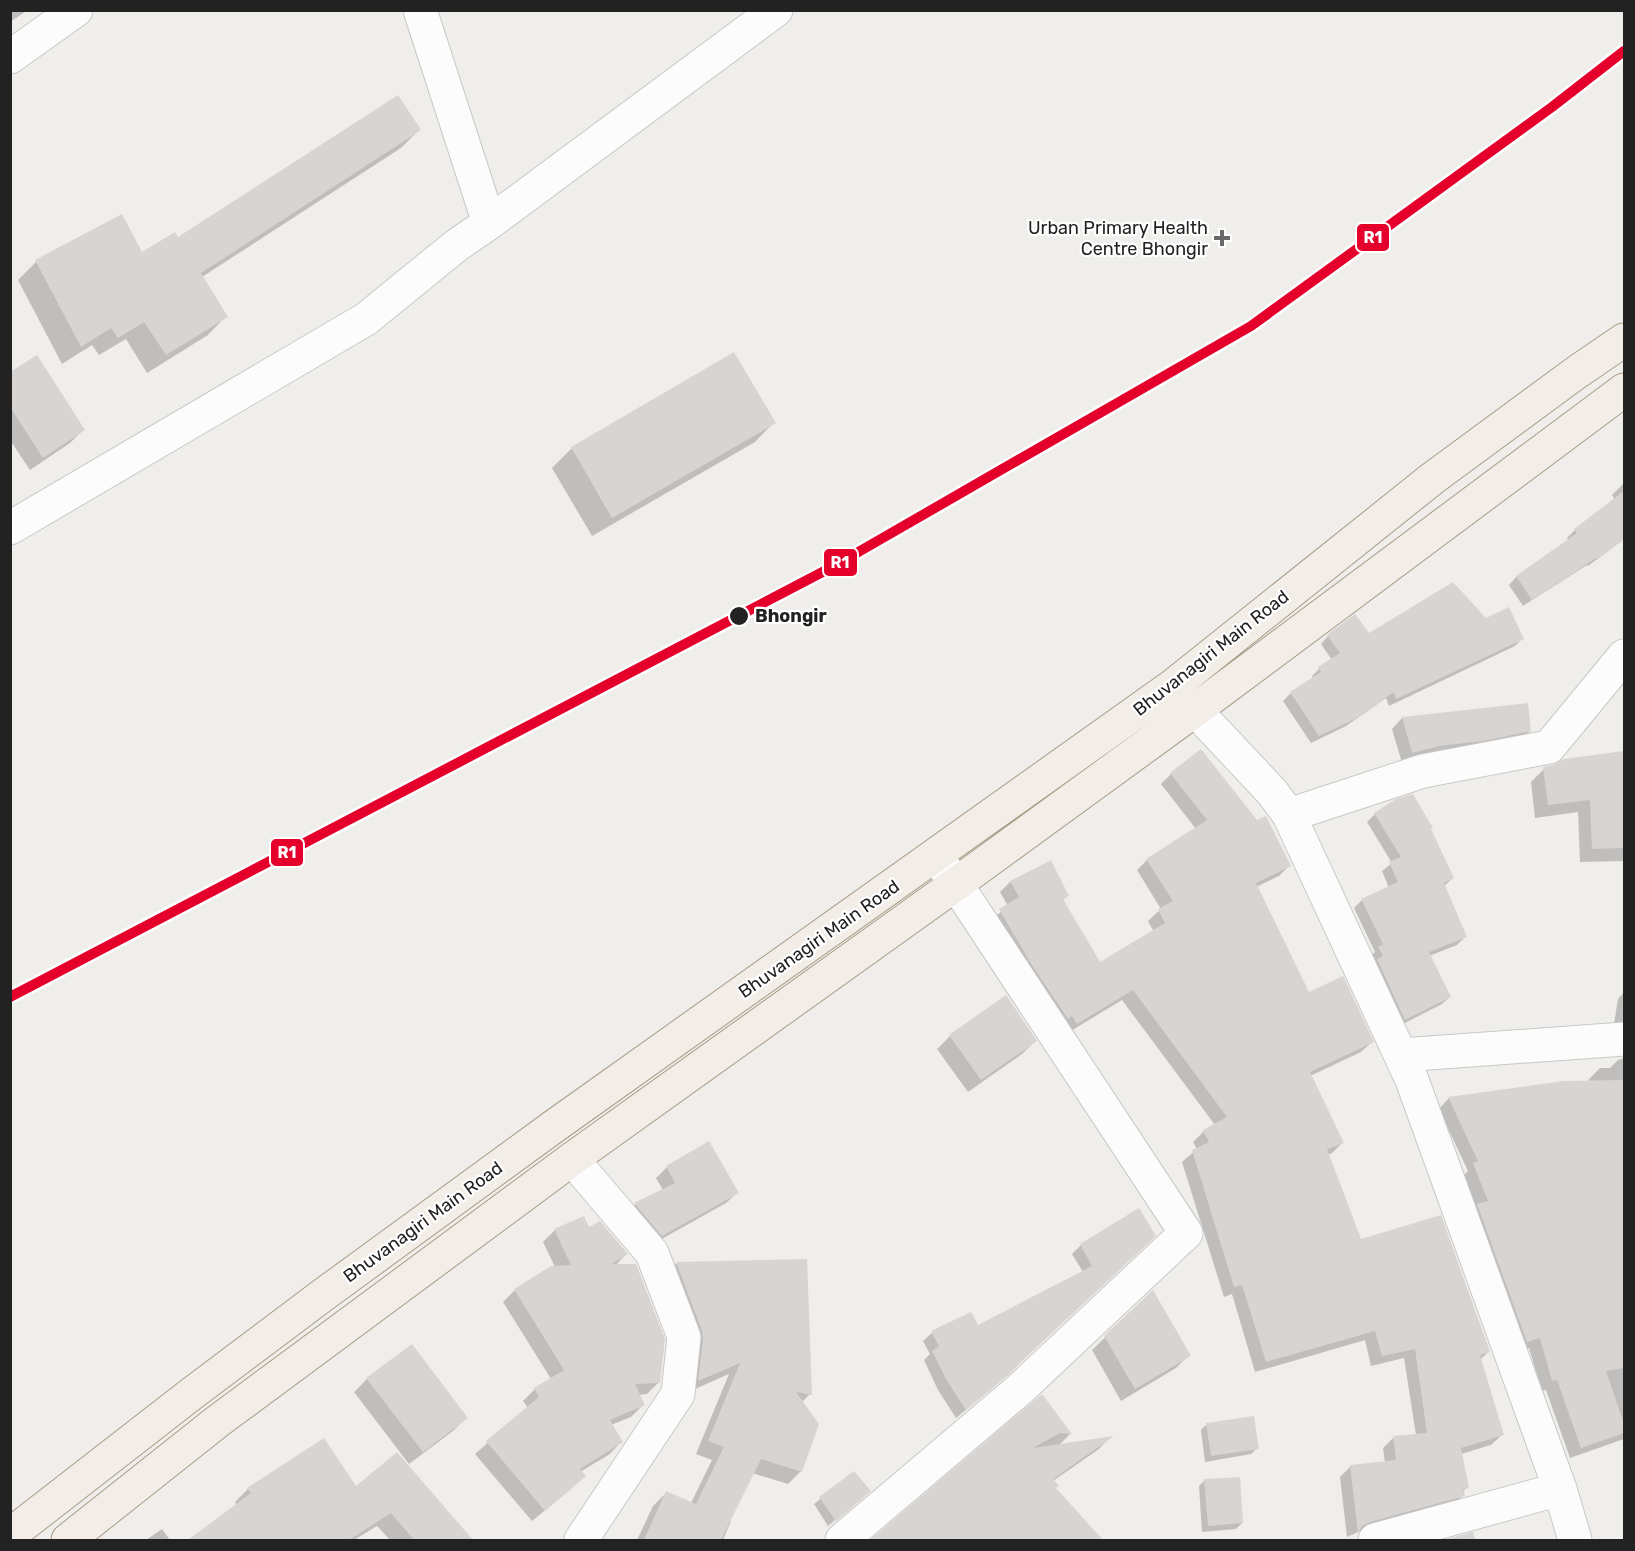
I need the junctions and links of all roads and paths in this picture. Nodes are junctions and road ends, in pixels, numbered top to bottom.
1 (76, 10) edge
2 (420, 10) edge
3 (776, 10) edge
4 (10, 57) edge
5 (489, 223) junction
6 (1624, 340) edge
7 (1624, 390) edge
8 (10, 528) edge
9 (1624, 656) edge
10 (1614, 689) edge
11 (1195, 710) junction
12 (1289, 815) junction
13 (936, 856) junction
14 (956, 884) junction
15 (1624, 1039) edge
16 (1401, 1055) junction
17 (572, 1159) junction
18 (1560, 1489) junction
19 (10, 1535) edge
20 (68, 1540) edge
21 (581, 1540) edge
22 (842, 1540) edge
23 (1375, 1540) edge
24 (1575, 1540) edge

1 - 4 street
2 - 5 street
3 - 5 street
5 - 8 street
6 - 13 main road, Bhuvanagiri Main Road
7 - 11 main road, Bhuvanagiri Main Road
9 - 10 street
10 - 12 street
11 - 12 street
11 - 14 main road, Bhuvanagiri Main Road
12 - 16 street
13 - 14 street
13 - 19 main road, Bhuvanagiri Main Road
14 - 17 main road, Bhuvanagiri Main Road
14 - 22 street
15 - 16 street
16 - 18 street
17 - 20 main road, Bhuvanagiri Main Road
17 - 21 street
18 - 23 street
18 - 24 street

